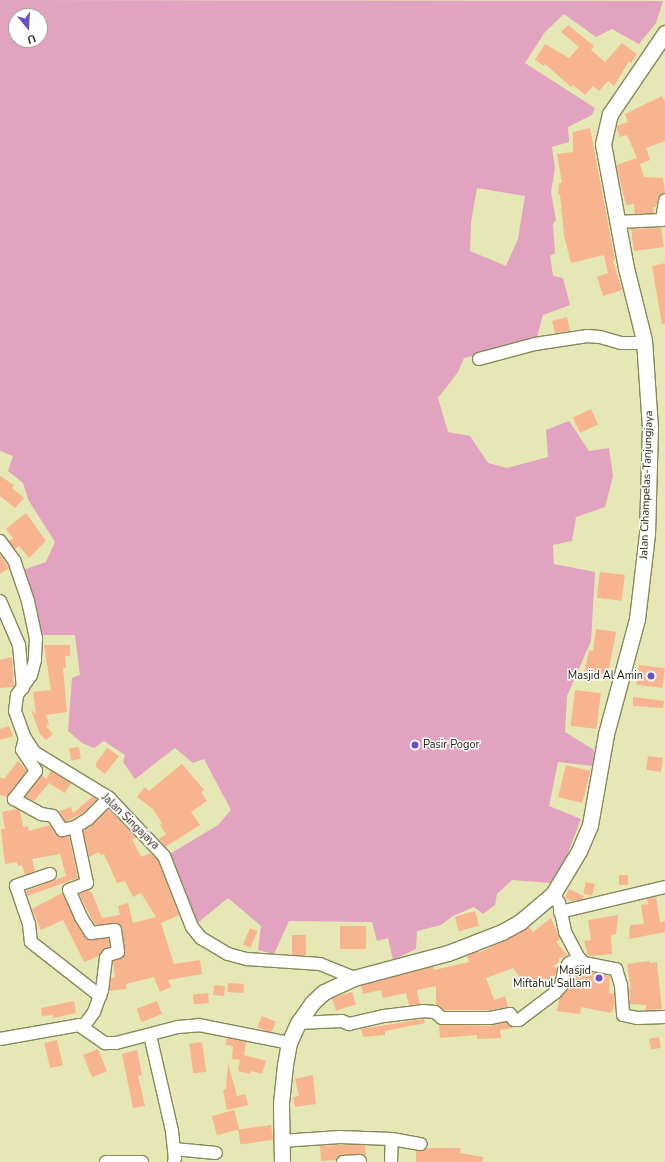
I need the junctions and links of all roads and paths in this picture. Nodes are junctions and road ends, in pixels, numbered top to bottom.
1 (665, 33) edge
2 (665, 200) edge
3 (617, 222) junction
4 (644, 343) junction
5 (479, 359) dead end
6 (0, 541) edge
7 (0, 601) edge
8 (23, 688) junction
9 (25, 738) junction
10 (109, 798) junction
11 (75, 827) junction
12 (50, 874) dead end
13 (665, 887) edge
14 (553, 894) junction
15 (560, 912) junction
16 (579, 958) junction
17 (354, 978) junction
18 (100, 996) junction
19 (665, 1017) edge
20 (298, 1023) junction
21 (83, 1027) junction
22 (150, 1035) junction
23 (0, 1039) edge
24 (289, 1043) junction
25 (392, 1139) junction
26 (281, 1141) junction
27 (421, 1144) dead end
28 (174, 1149) junction
29 (216, 1153) dead end
30 (360, 1161) edge
31 (106, 1162) edge
32 (142, 1162) edge
33 (174, 1162) edge
34 (282, 1162) edge
35 (343, 1162) edge
36 (391, 1162) edge

1 - 3 main road, Jalan Cihampelas-Tanjungjaya
2 - 3 street
3 - 4 main road, Jalan Cihampelas-Tanjungjaya
4 - 5 street
4 - 14 main road, Jalan Cihampelas-Tanjungjaya
6 - 8 street, Jalan Singajaya
7 - 8 street
8 - 9 street, Jalan Singajaya
9 - 10 street, Jalan Singajaya
9 - 11 street
10 - 11 street
10 - 17 street, Jalan Singajaya
11 - 18 street
12 - 18 street
13 - 15 street
14 - 15 street
14 - 17 main road, Jalan Cihampelas-Tanjungjaya
15 - 16 street
16 - 19 street
16 - 20 street
17 - 20 main road, Jalan Cihampelas-Tanjungjaya
18 - 21 street
20 - 24 main road, Jalan Cihampelas-Tanjungjaya
21 - 22 street
21 - 23 street
22 - 24 street
22 - 28 street
24 - 26 main road, Jalan Cihampelas-Tanjungjaya
25 - 26 street
25 - 27 street
25 - 36 street
26 - 34 main road, Jalan Cihampelas-Tanjungjaya
28 - 29 street
28 - 33 street
30 - 35 street
31 - 32 street

